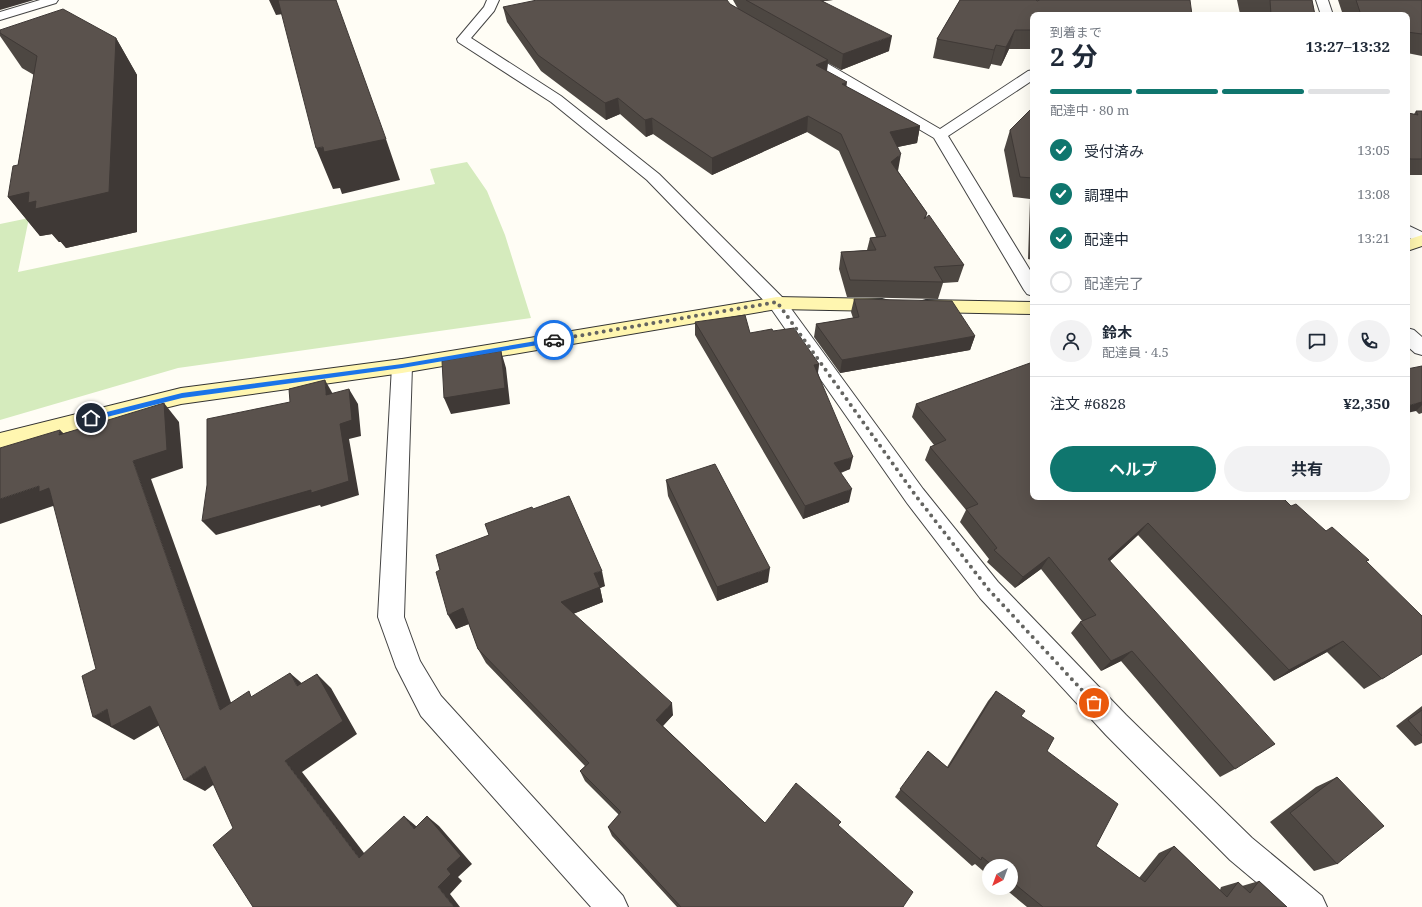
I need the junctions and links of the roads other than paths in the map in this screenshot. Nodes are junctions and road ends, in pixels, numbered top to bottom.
1 (52, 0) edge
2 (493, 0) edge
3 (1322, 0) edge
4 (1326, 12) edge
5 (0, 16) edge
6 (789, 47) edge
7 (1030, 76) edge
8 (940, 135) junction
9 (1410, 232) edge
10 (1422, 240) edge
11 (1410, 245) edge
12 (1030, 285) edge
13 (777, 302) junction
14 (1030, 308) edge
15 (1410, 338) edge
16 (1422, 348) edge
17 (402, 366) junction
18 (0, 441) edge
19 (612, 907) edge
20 (1311, 907) edge

1 - 5 street
2 - 13 street
3 - 4 street
6 - 8 street
7 - 8 street
8 - 12 street
9 - 10 street
10 - 11 street
13 - 14 street
13 - 17 street
13 - 20 street
15 - 16 street
17 - 18 street
17 - 19 street

